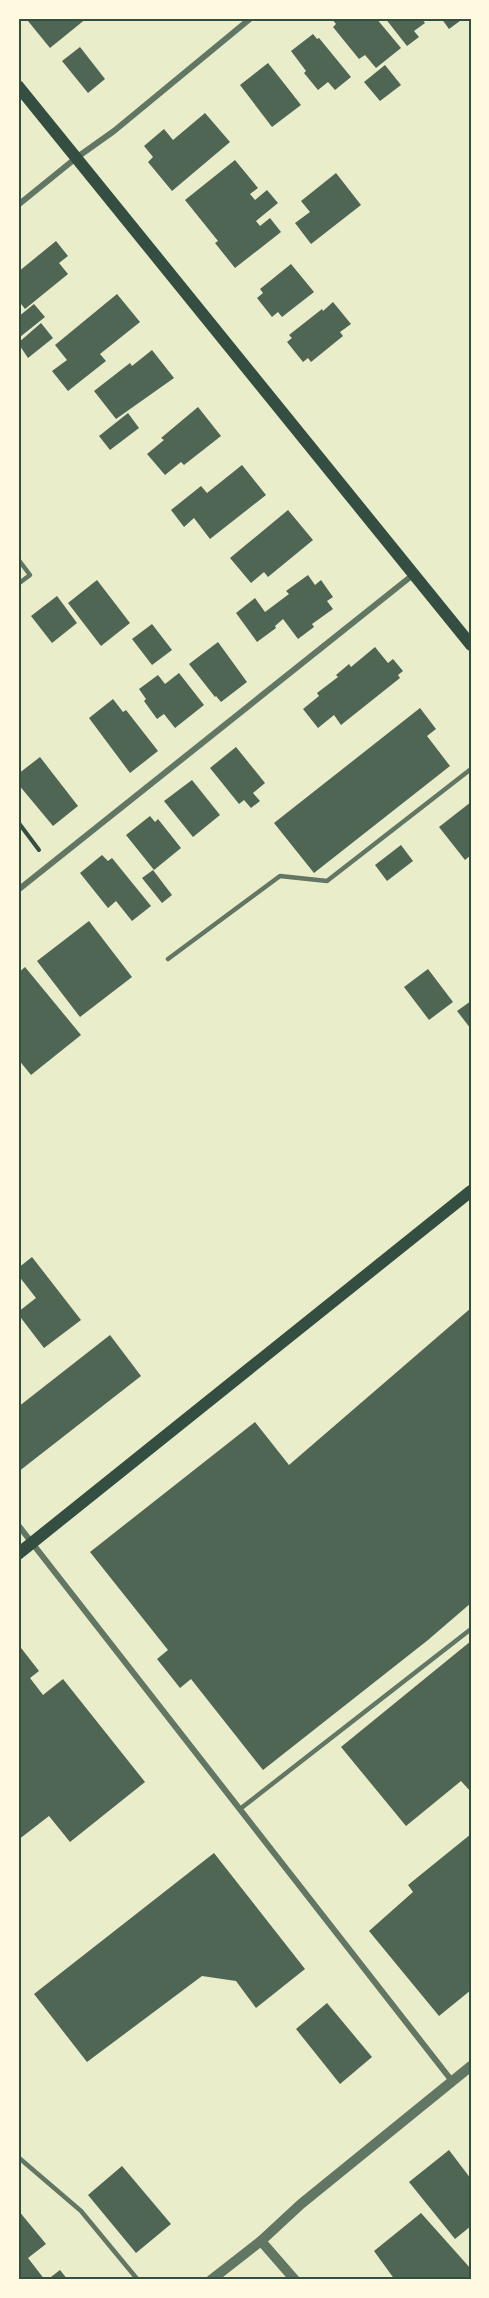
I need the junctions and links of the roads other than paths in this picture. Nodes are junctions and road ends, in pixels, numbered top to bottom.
1 (251, 18) edge
2 (18, 86) edge
3 (76, 158) junction
4 (18, 205) edge
5 (18, 559) edge
6 (414, 574) junction
7 (18, 584) edge
8 (471, 645) edge
9 (471, 769) edge
10 (18, 890) edge
11 (168, 959) dead end
12 (471, 1191) edge
13 (18, 1526) edge
14 (31, 1542) junction
15 (18, 1554) edge
16 (471, 1629) edge
17 (240, 1809) junction
18 (471, 2066) edge
19 (452, 2081) junction
20 (18, 2157) edge
21 (261, 2241) junction
22 (138, 2280) edge
23 (211, 2280) edge
24 (295, 2280) edge

1 - 3 street
2 - 3 main road
3 - 4 street
3 - 6 main road
5 - 7 lane
6 - 8 main road
6 - 10 street
9 - 11 lane
12 - 14 main road
13 - 14 street
14 - 15 main road
14 - 17 street
16 - 17 lane
17 - 19 street
18 - 19 street
19 - 21 street
20 - 22 lane
21 - 23 street
21 - 24 street

